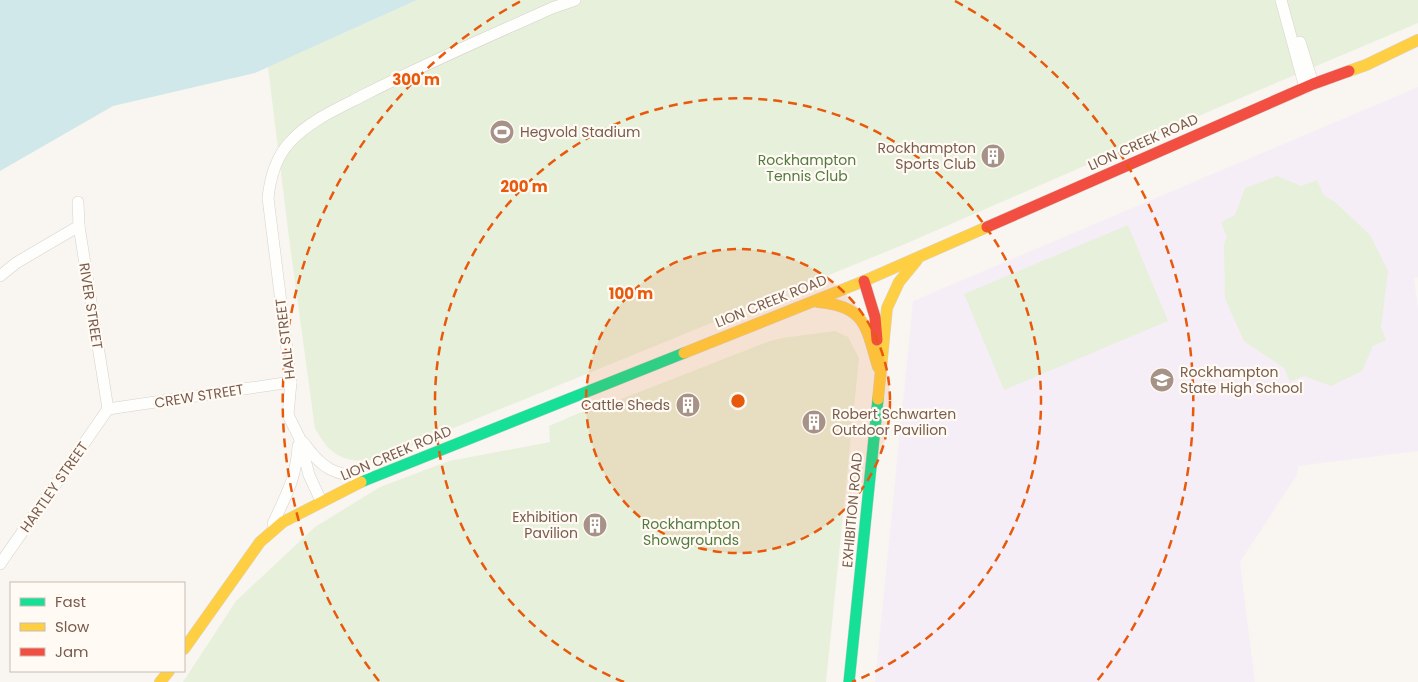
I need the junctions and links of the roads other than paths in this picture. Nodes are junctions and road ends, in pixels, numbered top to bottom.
1 (575, 0) edge
2 (1281, 0) edge
3 (1285, 0) edge
4 (1418, 40) edge
5 (1309, 86) junction
6 (78, 202) dead end
7 (78, 226) junction
8 (922, 254) junction
9 (0, 276) edge
10 (864, 281) junction
11 (810, 302) junction
12 (880, 374) junction
13 (290, 382) junction
14 (108, 410) junction
15 (299, 437) junction
16 (372, 477) junction
17 (321, 501) junction
18 (275, 529) junction
19 (0, 564) edge
20 (185, 649) edge
21 (851, 682) edge

1 - 13 street, HALL STREET
2 - 5 street
3 - 5 street
4 - 5 street, LION CREEK ROAD
5 - 8 street, LION CREEK ROAD
6 - 7 street, RIVER STREET
7 - 9 street
7 - 14 street, RIVER STREET
8 - 10 street, LION CREEK ROAD
8 - 12 street, EXHIBITION ROAD
10 - 11 street, LION CREEK ROAD
10 - 12 street, EXHIBITION ROAD
11 - 12 street, EXHIBITION ROAD
11 - 16 street, LION CREEK ROAD
12 - 21 street, EXHIBITION ROAD
13 - 14 street, CREW STREET
13 - 15 street, HALL STREET
14 - 19 street, HARTLEY STREET
15 - 16 street
15 - 17 street, HALL STREET
15 - 18 street
16 - 17 street, LION CREEK ROAD
17 - 18 street, LION CREEK ROAD
18 - 20 street, LION CREEK ROAD

